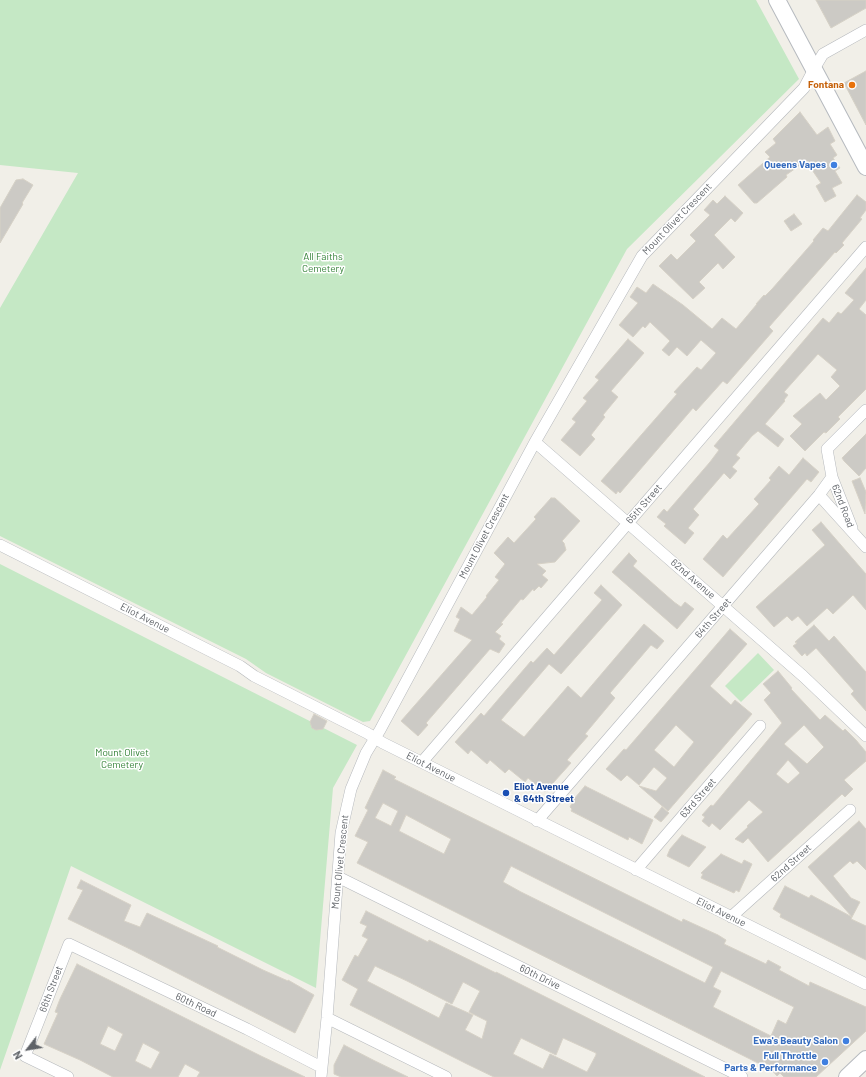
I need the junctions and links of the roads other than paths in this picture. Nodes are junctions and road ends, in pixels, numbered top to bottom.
1 (777, 0) edge
2 (866, 30) edge
3 (814, 69) junction
4 (866, 167) edge
5 (866, 247) edge
6 (866, 410) edge
7 (535, 442) junction
8 (832, 477) junction
9 (819, 495) junction
10 (628, 523) junction
11 (854, 534) junction
12 (0, 545) edge
13 (866, 547) edge
14 (724, 606) junction
15 (760, 726) dead end
16 (866, 736) edge
17 (374, 739) junction
18 (422, 762) junction
19 (850, 810) dead end
20 (537, 821) junction
21 (636, 870) junction
22 (338, 877) junction
23 (731, 917) junction
24 (69, 944) joint
25 (866, 984) edge
26 (327, 1018) junction
27 (866, 1059) edge
28 (321, 1072) edge
29 (68, 1077) edge
30 (446, 1077) edge
31 (742, 1077) edge
32 (847, 1077) edge

1 - 3 main road
2 - 3 street, Mount Olivet Crescent
3 - 4 main road
3 - 7 street, Mount Olivet Crescent
5 - 10 street, 65th Street
6 - 8 street
7 - 10 street, 62nd Avenue
7 - 17 street, Mount Olivet Crescent
8 - 9 street, 64th Street
8 - 11 street, 62nd Road
9 - 11 street, 62nd Road
9 - 14 street, 64th Street
10 - 14 street, 62nd Avenue
10 - 18 street, 65th Street
11 - 13 street, 62nd Road
12 - 17 street, Eliot Avenue
14 - 16 street, 62nd Avenue
14 - 20 street, 64th Street
15 - 21 street, 63rd Street
17 - 18 street, Eliot Avenue
17 - 22 street, Mount Olivet Crescent
18 - 20 street, Eliot Avenue
19 - 23 street, 62nd Street
20 - 21 street, Eliot Avenue
21 - 23 street, Eliot Avenue
22 - 26 street, Mount Olivet Crescent
22 - 31 street, 60th Drive
23 - 25 street, Eliot Avenue
24 - 28 street, 60th Road
24 - 29 street, 66th Street
26 - 28 street, Mount Olivet Crescent
26 - 30 street
27 - 32 main road

